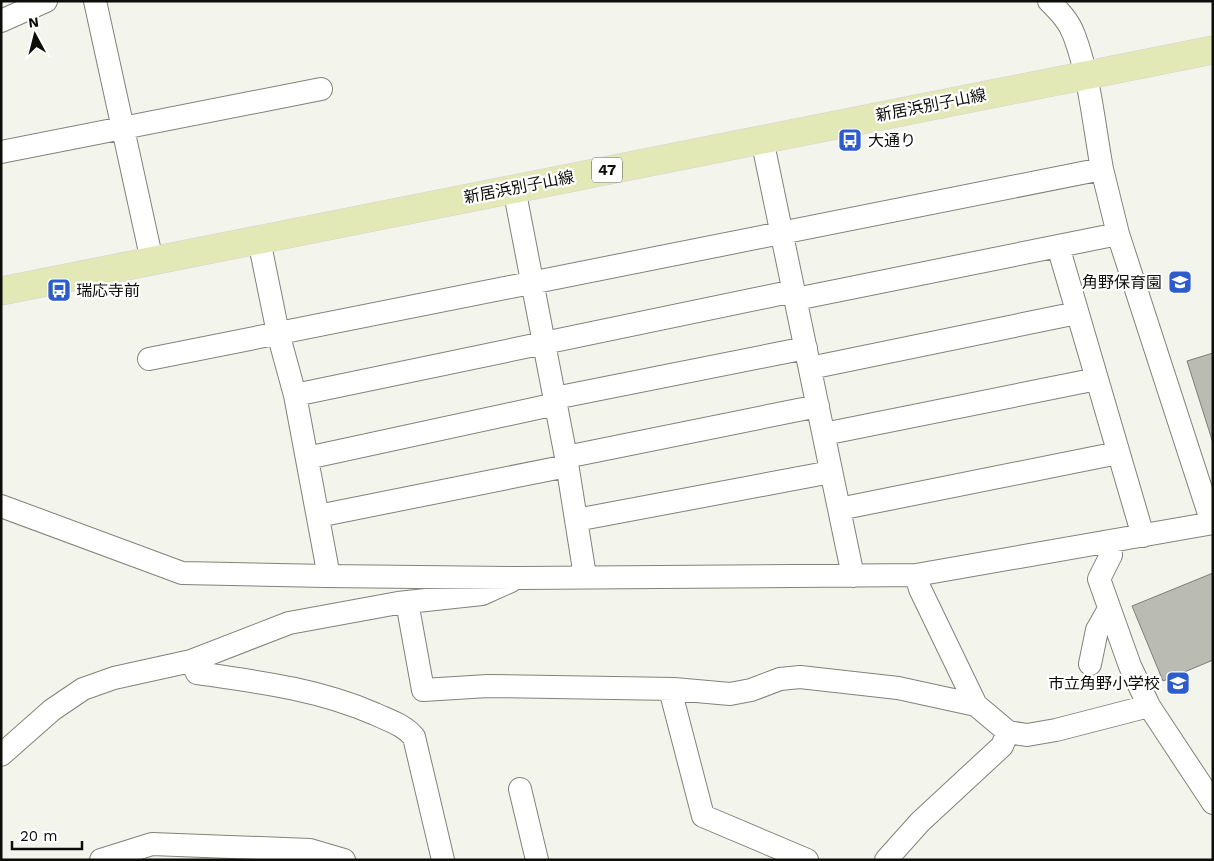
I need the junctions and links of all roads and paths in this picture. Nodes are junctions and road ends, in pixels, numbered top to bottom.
1 (46, 1) edge
2 (95, 1) edge
3 (1048, 1) edge
4 (1, 21) edge
5 (1213, 50) edge
6 (1084, 75) junction
7 (321, 89) dead end
8 (122, 127) junction
9 (762, 139) junction
10 (1, 152) edge
11 (1102, 169) junction
12 (514, 188) junction
13 (782, 232) junction
14 (1118, 234) junction
15 (259, 240) junction
16 (1058, 246) junction
17 (152, 261) junction
18 (532, 281) junction
19 (1, 291) edge
20 (795, 295) junction
21 (1077, 313) junction
22 (278, 333) junction
23 (544, 343) junction
24 (808, 358) junction
25 (150, 359) dead end
26 (1097, 380) junction
27 (294, 395) junction
28 (555, 401) junction
29 (818, 406) junction
30 (824, 434) junction
31 (1118, 453) junction
32 (307, 458) junction
33 (566, 461) junction
34 (831, 472) junction
35 (1, 506) edge
36 (839, 509) junction
37 (318, 516) junction
38 (576, 520) junction
39 (1213, 523) edge
40 (1143, 536) junction
41 (1109, 542) junction
42 (916, 575) junction
43 (326, 576) junction
44 (585, 576) junction
45 (853, 576) junction
46 (520, 578) junction
47 (407, 602) junction
48 (1109, 609) junction
49 (192, 661) junction
50 (1090, 664) dead end
51 (674, 689) junction
52 (976, 705) junction
53 (1150, 706) junction
54 (1008, 732) junction
55 (1, 755) edge
56 (520, 789) dead end
57 (1213, 803) edge
58 (101, 860) edge
59 (344, 860) edge
60 (443, 860) edge
61 (537, 860) edge
62 (807, 860) edge
63 (886, 860) edge

1 - 4 street
2 - 8 street
3 - 6 street
5 - 6 main road, 新居浜別子山線 / 47
6 - 9 main road, 新居浜別子山線 / 47
6 - 11 street
7 - 8 street
8 - 10 street
8 - 17 street
9 - 12 main road, 新居浜別子山線 / 47
9 - 13 street
11 - 13 street
11 - 14 street
12 - 15 main road, 新居浜別子山線 / 47
12 - 18 street
13 - 18 street
13 - 20 street
14 - 16 street
14 - 39 street
15 - 17 main road, 新居浜別子山線 / 47
15 - 22 street
16 - 20 street
16 - 21 street
17 - 19 main road, 新居浜別子山線 / 47
18 - 22 street
18 - 23 street
20 - 23 street
20 - 24 street
21 - 24 street
21 - 26 street
22 - 25 street
22 - 27 street
23 - 27 street
23 - 28 street
24 - 28 street
24 - 29 street
26 - 30 street
26 - 31 street
27 - 32 street
28 - 32 street
28 - 33 street
29 - 30 street
29 - 33 street
30 - 34 street
31 - 36 street
31 - 40 street
32 - 37 street
33 - 37 street
33 - 38 street
34 - 36 street
34 - 38 street
35 - 43 street
36 - 45 street
37 - 43 street
38 - 44 street
39 - 40 street
40 - 41 street
41 - 42 street
41 - 48 street
42 - 45 street
42 - 52 street
43 - 46 street
44 - 45 street
44 - 46 street
46 - 47 street
47 - 49 street
47 - 51 street
48 - 50 street
48 - 53 street
49 - 55 street
49 - 60 street
51 - 52 street
51 - 62 street
52 - 54 street
53 - 54 street
53 - 57 street
54 - 63 street
56 - 61 street
58 - 59 street

